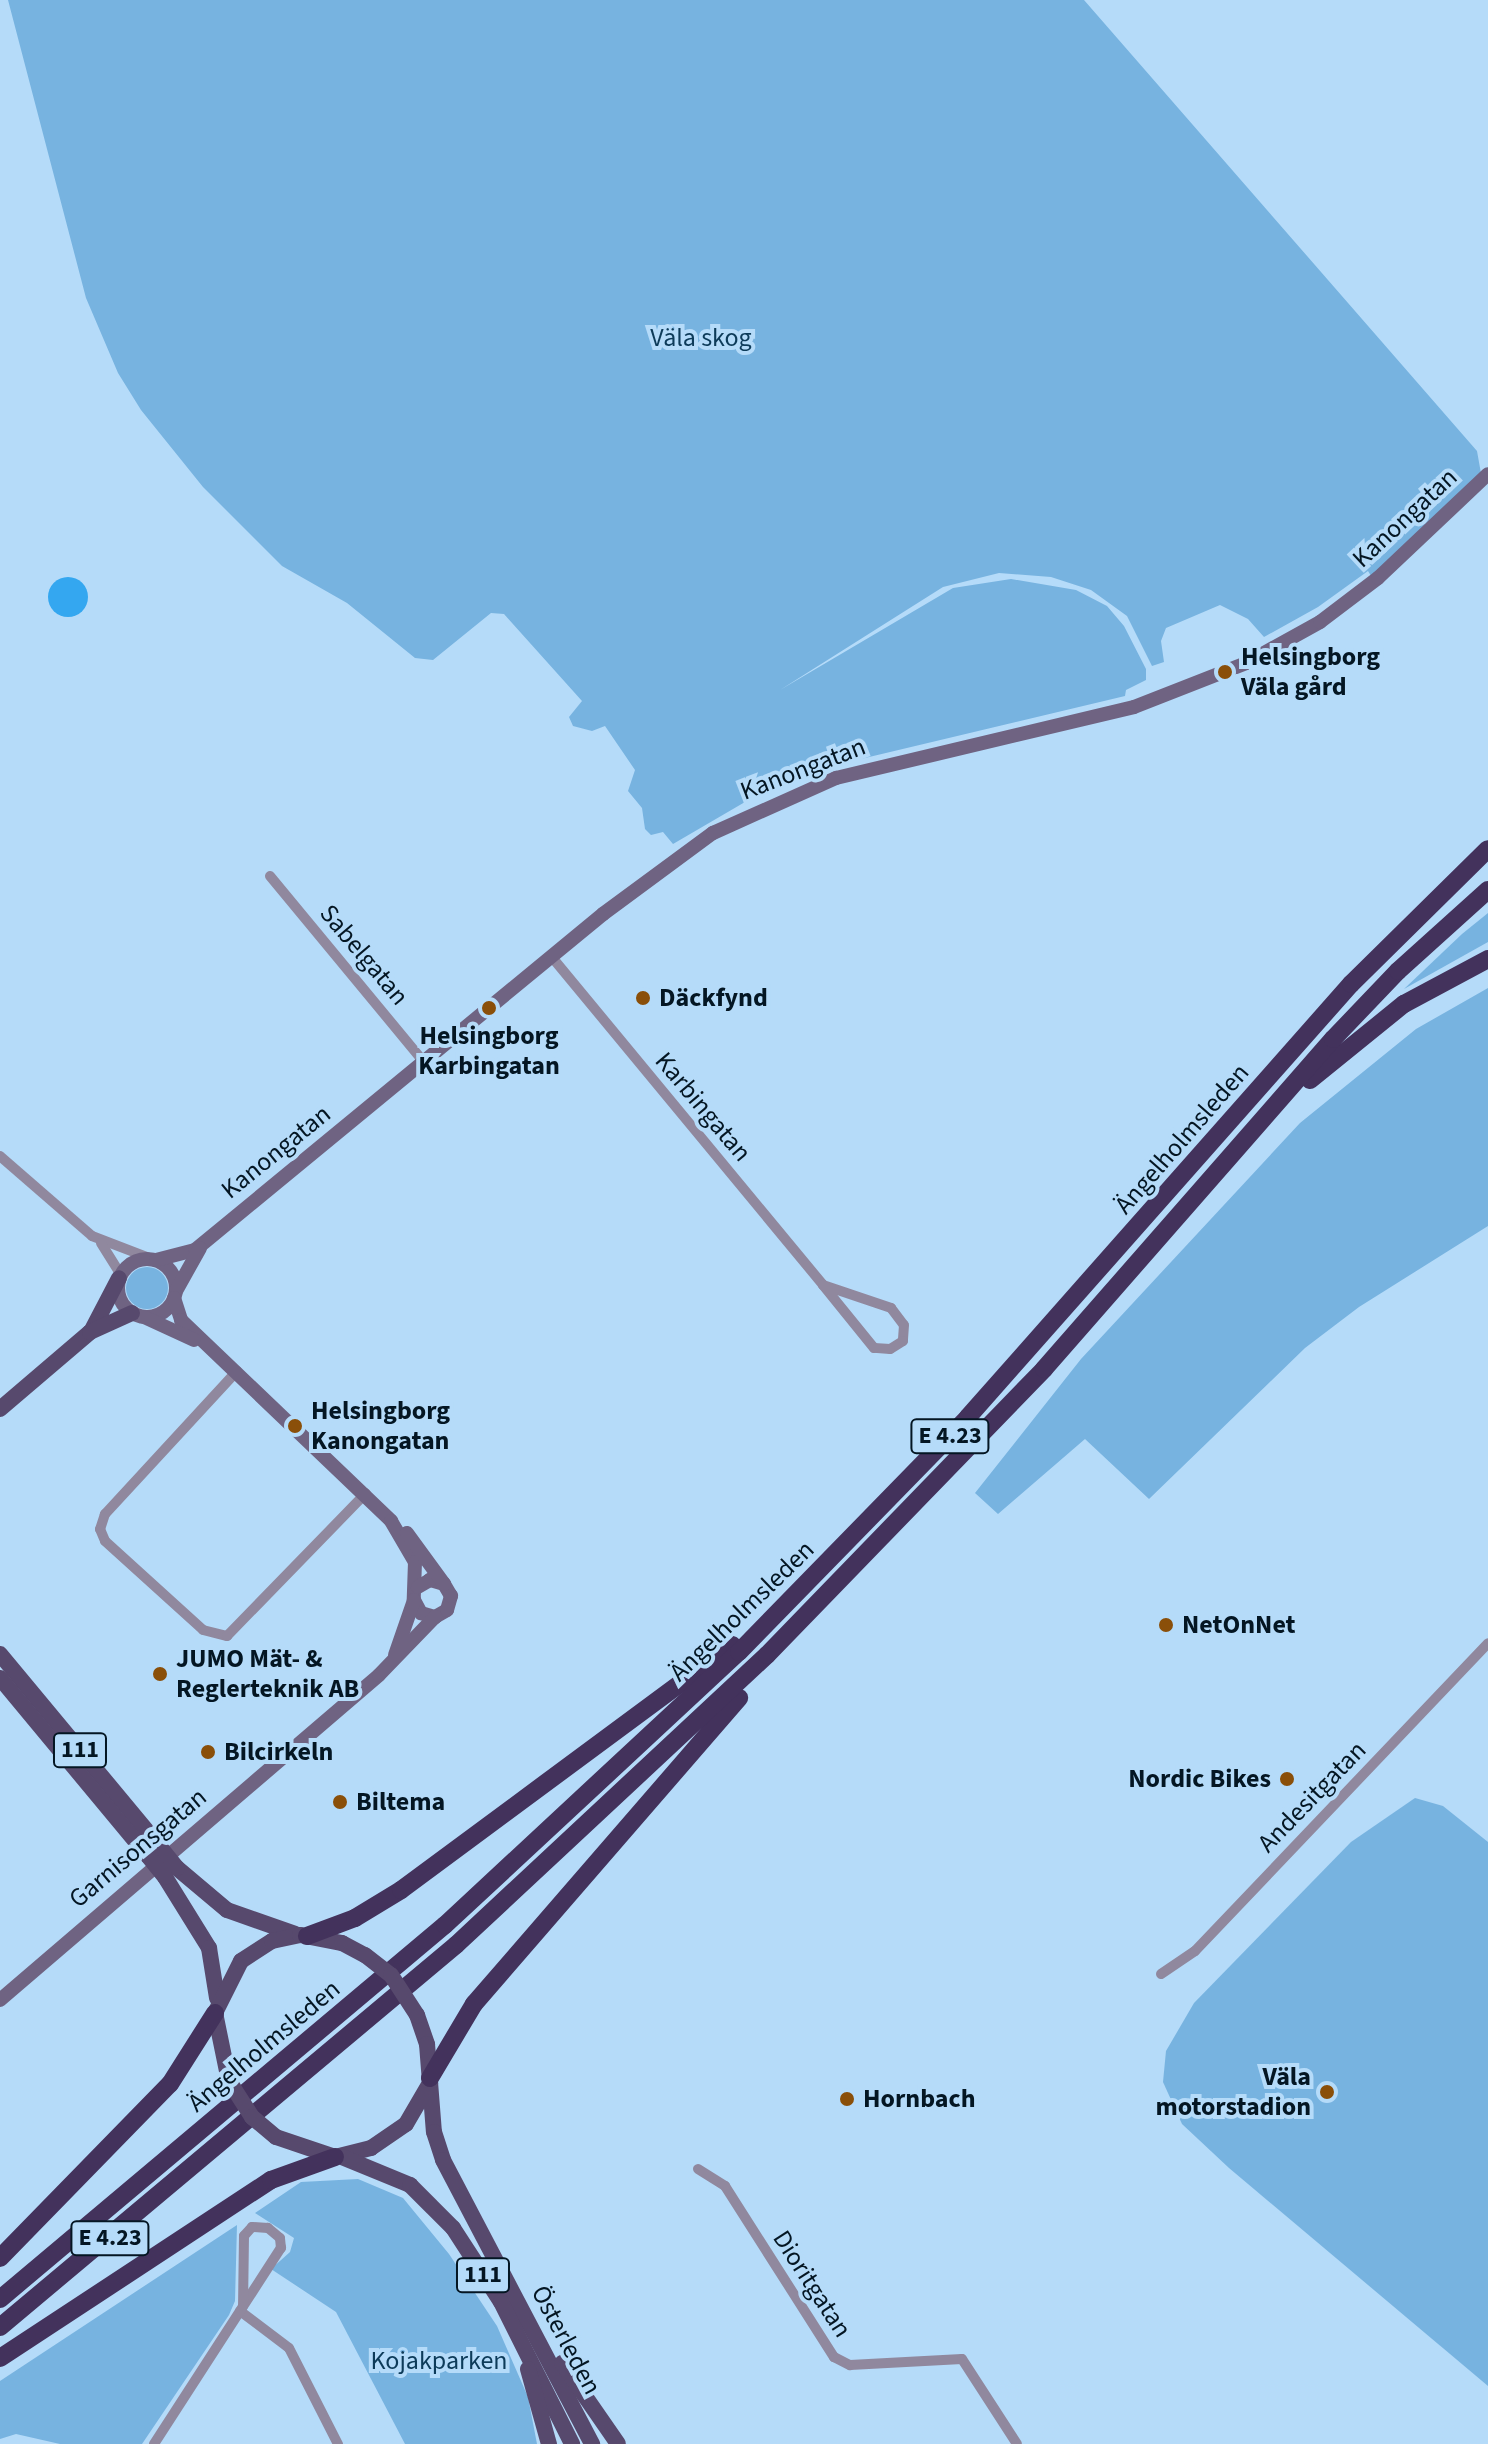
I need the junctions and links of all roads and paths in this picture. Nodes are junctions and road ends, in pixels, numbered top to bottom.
1 (1488, 474) edge
2 (1488, 849) edge
3 (1488, 860) edge
4 (270, 876) dead end
5 (1449, 888) junction
6 (1488, 890) edge
7 (551, 956) junction
8 (1488, 959) edge
9 (424, 1062) junction
10 (1264, 1118) junction
11 (0, 1156) edge
12 (100, 1241) junction
13 (202, 1244) junction
14 (154, 1260) junction
15 (120, 1277) junction
16 (823, 1285) junction
17 (175, 1295) junction
18 (135, 1314) junction
19 (90, 1332) junction
20 (215, 1352) junction
21 (237, 1371) junction
22 (0, 1409) edge
23 (366, 1493) junction
24 (391, 1521) junction
25 (444, 1584) junction
26 (838, 1584) junction
27 (416, 1594) junction
28 (789, 1602) junction
29 (435, 1617) junction
30 (1488, 1643) edge
31 (0, 1654) edge
32 (394, 1659) junction
33 (1, 1680) edge
34 (154, 1851) junction
35 (171, 1872) junction
36 (304, 1936) junction
37 (58, 1948) junction
38 (1161, 1974) dead end
39 (0, 2000) edge
40 (216, 2007) junction
41 (0, 2013) edge
42 (430, 2080) junction
43 (338, 2157) junction
44 (698, 2169) dead end
45 (0, 2258) edge
46 (0, 2299) edge
47 (242, 2308) junction
48 (528, 2318) junction
49 (0, 2327) edge
50 (519, 2336) junction
51 (0, 2358) edge
52 (154, 2444) edge
53 (338, 2444) edge
54 (549, 2444) edge
55 (572, 2444) edge
56 (592, 2444) edge
57 (618, 2444) edge
58 (1017, 2444) edge

1 - 7 street, Kanongatan
2 - 5 highway
3 - 5 highway, E 4.23
4 - 9 street, Sabelgatan
5 - 28 highway, Ängelholmsleden / E 4.23
6 - 10 highway, E 4.23
7 - 9 street, Kanongatan
7 - 16 street, Karbingatan
8 - 10 highway
9 - 13 street, Kanongatan
10 - 26 highway, Ängelholmsleden / E 4.23
11 - 12 street
12 - 14 street
12 - 15 street
13 - 14 street, Kanongatan
13 - 17 street, Kanongatan
14 - 15 street
14 - 17 street
15 - 18 street
15 - 19 main road
16 - 16 street, Karbingatan
17 - 18 street
17 - 20 street
18 - 19 main road
18 - 20 street
19 - 22 main road
20 - 21 street
21 - 23 street
21 - 23 street
23 - 24 street
24 - 25 street
24 - 27 street
25 - 27 street
25 - 29 street, Garnisonsgatan
26 - 42 highway
26 - 49 highway, Ängelholmsleden / E 4.23
27 - 29 street
27 - 32 street
28 - 36 highway
28 - 46 highway, Ängelholmsleden / E 4.23
29 - 32 street, Garnisonsgatan
30 - 38 street, Andesitgatan
31 - 34 main road, 111
32 - 37 street, Garnisonsgatan
33 - 34 main road, 111
34 - 35 main road, 111, bridge
35 - 36 main road, 111
35 - 40 main road, 111
36 - 40 main road
36 - 42 main road, 111, bridge
37 - 39 street, Garnisonsgatan
37 - 41 street, Garnisonsgatan
40 - 43 main road, 111, bridge
40 - 45 highway
42 - 43 main road
42 - 48 main road, Österleden / 111
43 - 50 main road, Österleden / 111
43 - 51 highway
44 - 58 street, Dioritgatan
47 - 47 street
47 - 52 street
47 - 53 street
48 - 56 main road, Österleden / 111
48 - 57 main road
50 - 54 main road
50 - 55 main road, Österleden / 111

